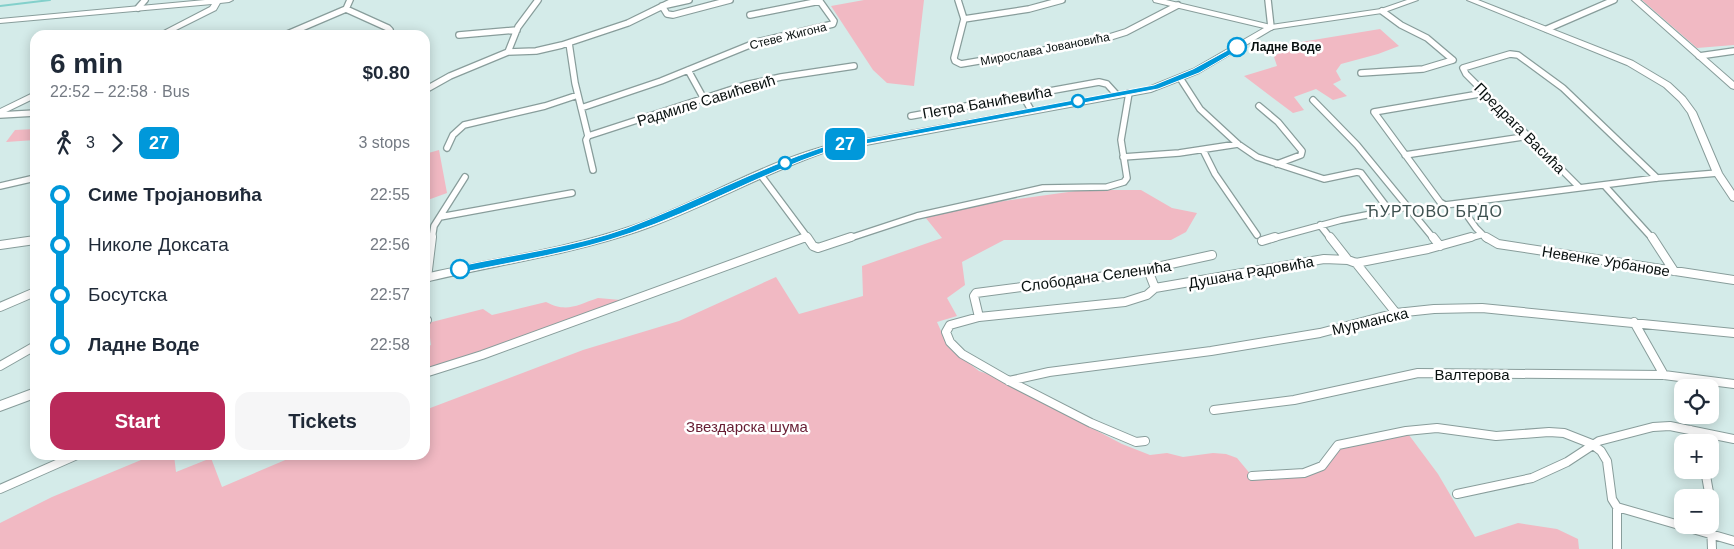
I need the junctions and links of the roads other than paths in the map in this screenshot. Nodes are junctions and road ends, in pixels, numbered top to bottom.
1 (145, 0) edge
2 (229, 0) edge
3 (350, 0) edge
4 (538, 0) edge
5 (675, 0) edge
6 (689, 0) edge
7 (730, 0) edge
8 (958, 0) edge
9 (1062, 0) edge
10 (1157, 0) edge
11 (1268, 0) edge
12 (1414, 0) edge
13 (1471, 0) edge
14 (1614, 0) edge
15 (1636, 0) edge
16 (217, 1) edge
17 (819, 1) edge
18 (1178, 5) junction
19 (662, 6) junction
20 (138, 8) junction
21 (346, 9) junction
22 (1382, 11) junction
23 (750, 15) dead end
24 (964, 19) junction
25 (0, 21) edge
26 (1271, 27) junction
27 (1547, 29) junction
28 (170, 30) edge
29 (297, 30) edge
30 (390, 30) edge
31 (517, 30) junction
32 (459, 35) dead end
33 (568, 43) junction
34 (1734, 51) edge
35 (508, 52) junction
36 (1699, 56) junction
37 (854, 66) dead end
38 (688, 70) junction
39 (1361, 73) dead end
40 (1180, 78) junction
41 (430, 86) edge
42 (1734, 86) edge
43 (1129, 93) junction
44 (1485, 93) junction
45 (578, 95) junction
46 (1117, 95) junction
47 (1023, 96) junction
48 (30, 98) edge
49 (704, 99) junction
50 (1313, 100) dead end
51 (1259, 106) dead end
52 (581, 108) junction
53 (1031, 110) junction
54 (30, 113) edge
55 (0, 114) edge
56 (911, 116) dead end
57 (588, 136) junction
58 (1529, 136) junction
59 (1238, 144) junction
60 (448, 148) dead end
61 (1203, 150) junction
62 (1405, 155) junction
63 (1123, 157) junction
64 (1276, 164) junction
65 (593, 170) dead end
66 (1718, 173) junction
67 (760, 174) junction
68 (465, 177) dead end
69 (1657, 178) junction
70 (30, 179) edge
71 (1604, 185) junction
72 (0, 186) edge
73 (1580, 187) junction
74 (572, 193) dead end
75 (1734, 198) edge
76 (1458, 204) junction
77 (1407, 207) junction
78 (1389, 210) junction
79 (440, 217) junction
80 (1320, 225) junction
81 (434, 226) junction
82 (430, 228) edge
83 (1480, 235) junction
84 (807, 238) junction
85 (30, 241) edge
86 (0, 245) edge
87 (1440, 246) junction
88 (430, 252) edge
89 (1212, 255) dead end
90 (1348, 260) junction
91 (1356, 263) junction
92 (1148, 270) junction
93 (1674, 271) junction
94 (430, 277) edge
95 (1734, 280) edge
96 (1155, 288) junction
97 (30, 294) edge
98 (0, 307) edge
99 (1396, 312) junction
100 (979, 317) junction
101 (1634, 322) junction
102 (1734, 333) edge
103 (30, 349) edge
104 (0, 366) edge
105 (430, 371) edge
106 (1664, 375) junction
107 (1009, 381) junction
108 (1734, 384) edge
109 (30, 395) edge
110 (0, 406) edge
111 (1214, 410) dead end
112 (1690, 430) junction
113 (1692, 434) edge
114 (1734, 439) edge
115 (1146, 441) dead end
116 (1592, 444) junction
117 (66, 460) edge
118 (1252, 476) dead end
119 (0, 489) edge
120 (1458, 494) dead end
121 (1617, 507) junction
122 (1712, 535) junction
123 (1734, 541) edge
124 (1617, 549) edge
125 (1712, 549) edge

1 - 20 street
2 - 16 main road
3 - 21 street
4 - 31 street
5 - 19 street
6 - 19 street
7 - 19 street
8 - 24 street
9 - 24 street
10 - 18 main road
11 - 26 street
12 - 22 main road
13 - 27 main road
14 - 27 street
15 - 36 main road
16 - 20 main road
16 - 28 main road
17 - 23 street, Стеве Жигона
17 - 38 street, Стеве Жигона
18 - 24 street, Мирослава Јовановића
18 - 26 main road
19 - 33 street
20 - 25 main road
21 - 29 street
21 - 30 street
22 - 26 main road
22 - 39 street
26 - 40 main road
27 - 66 main road
31 - 32 street
31 - 35 street
33 - 35 street
33 - 45 street
34 - 36 street
35 - 41 street
36 - 42 main road
37 - 49 street, Радмиле Савићевић
38 - 49 street
38 - 52 street, Стеве Жигона
40 - 43 main road
40 - 59 street
43 - 46 main road
43 - 63 street
44 - 58 street, Предрага Васића
44 - 62 street
44 - 69 street, Предрага Васића
45 - 52 street
45 - 60 street
46 - 47 street, Петра Банићевића
46 - 53 main road
47 - 53 street
47 - 56 street, Петра Банићевића
48 - 55 main road
49 - 57 street, Радмиле Савићевић
50 - 77 street
51 - 64 street
52 - 57 street
53 - 67 main road
54 - 55 street
57 - 65 street
58 - 62 street
58 - 73 street, Предрага Васића
59 - 61 street
59 - 64 street
61 - 63 street
61 - 80 street
62 - 76 street
63 - 84 street
64 - 78 street
66 - 69 street
66 - 75 main road
67 - 84 street
67 - 94 main road
68 - 79 street
69 - 71 street
70 - 72 street
71 - 73 street
71 - 93 street
73 - 76 street
74 - 79 street
76 - 83 street
77 - 78 street
77 - 87 street
78 - 80 street
79 - 81 street
80 - 90 street
81 - 82 street
81 - 88 street
83 - 87 street
83 - 93 street, Невенке Урбанове
84 - 105 street
85 - 86 street
87 - 91 street
89 - 92 street, Слободана Селенића
90 - 91 street, Душана Радовића
90 - 96 street, Душана Радовића
91 - 99 street
92 - 96 street
92 - 100 street, Слободана Селенића
93 - 95 street, Невенке Урбанове
96 - 100 street, Душана Радовића
97 - 98 street
99 - 101 street, Мурманска
99 - 107 street, Мурманска
100 - 107 street, Душана Радовића
101 - 102 street, Мурманска
101 - 106 street
103 - 104 street
106 - 108 street, Валтерова
106 - 111 street, Валтерова
107 - 115 street
109 - 110 main road
112 - 113 street
112 - 114 street
112 - 116 street
116 - 118 street
116 - 120 street
116 - 121 street
117 - 119 street
121 - 122 street
121 - 124 street
122 - 123 street
122 - 125 street

